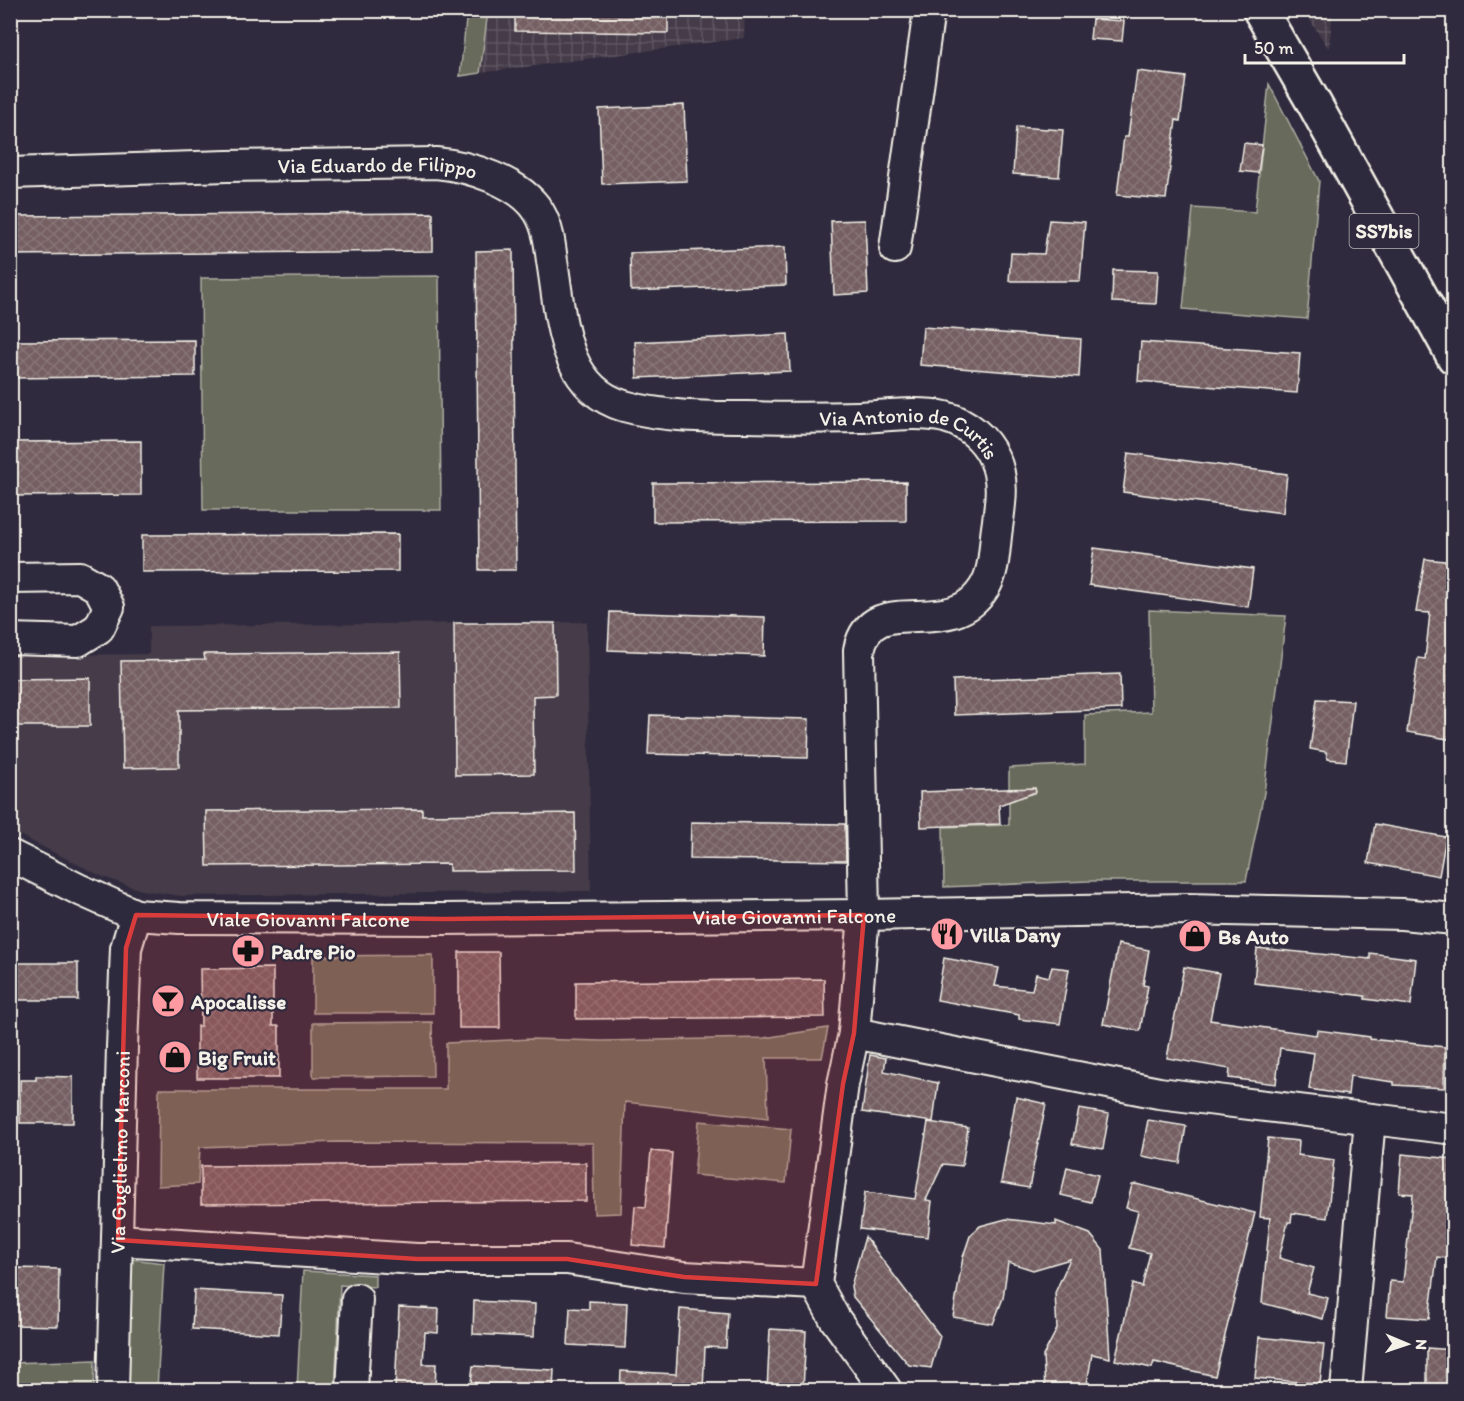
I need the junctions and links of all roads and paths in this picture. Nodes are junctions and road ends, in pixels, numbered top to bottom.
1 (929, 10) edge
2 (1260, 10) edge
3 (1279, 10) edge
4 (1315, 105) junction
5 (10, 173) edge
6 (895, 248) dead end
7 (1454, 357) edge
8 (594, 391) joint
9 (10, 578) edge
10 (10, 639) edge
11 (10, 855) edge
12 (136, 915) junction
13 (864, 915) junction
14 (1454, 919) edge
15 (854, 1033) junction
16 (1370, 1119) junction
17 (1454, 1129) edge
18 (118, 1240) junction
19 (816, 1284) junction
20 (357, 1299) dead end
21 (868, 1378) edge
22 (113, 1390) edge
23 (352, 1390) edge
24 (886, 1390) edge
25 (1346, 1390) edge

1 - 6 street
2 - 4 main road, SS7bis
3 - 4 main road
4 - 7 main road, SS7bis
5 - 8 street, Via Eduardo de Filippo
8 - 13 street, Via Antonio de Curtis
9 - 10 street
11 - 12 street
12 - 13 street, Viale Giovanni Falcone
12 - 18 street, Via Guglielmo Marconi
13 - 14 street, Viale Giovanni Falcone
13 - 15 street, Via Antonio de Curtis
15 - 16 street
15 - 19 street, Via Antonio de Curtis
16 - 17 street
16 - 25 street
18 - 19 street
18 - 22 street, Via Guglielmo Marconi
19 - 21 street
20 - 23 street
21 - 24 street

